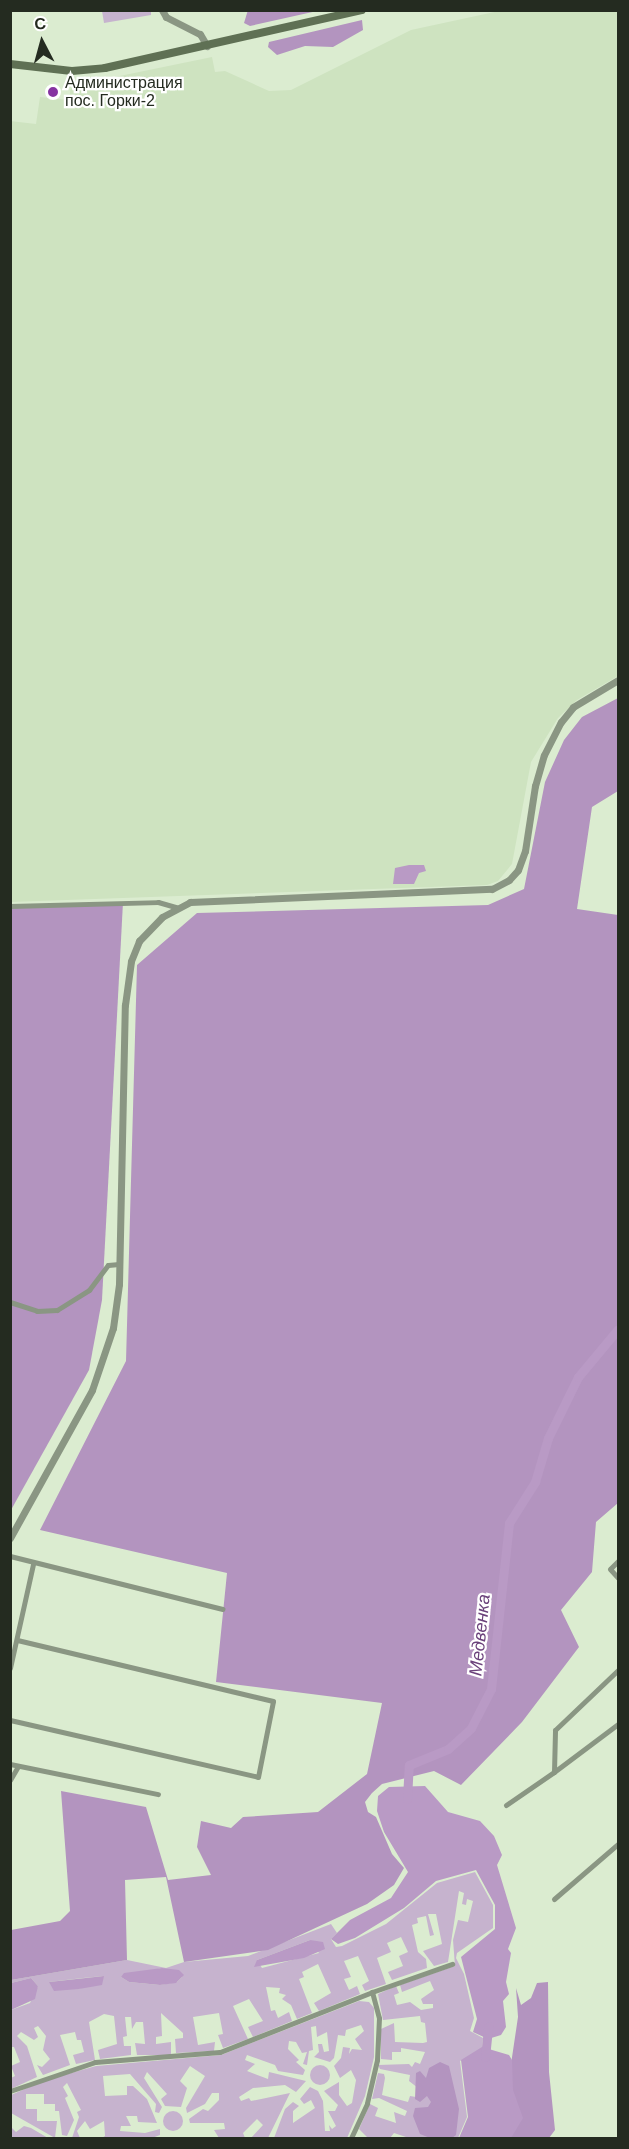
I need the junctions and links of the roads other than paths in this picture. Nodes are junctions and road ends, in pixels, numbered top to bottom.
1 (162, 10) edge
2 (363, 10) edge
3 (207, 46) junction
4 (10, 64) edge
5 (618, 680) edge
6 (10, 906) edge
7 (176, 907) junction
8 (119, 1264) junction
9 (10, 1302) edge
10 (10, 1538) edge
11 (10, 1556) edge
12 (618, 1561) edge
13 (33, 1564) junction
14 (618, 1578) edge
15 (222, 1609) dead end
16 (18, 1640) junction
17 (10, 1668) edge
18 (618, 1670) edge
19 (10, 1720) edge
20 (618, 1724) edge
21 (10, 1764) edge
22 (18, 1766) junction
23 (554, 1772) junction
24 (10, 1780) edge
25 (158, 1794) dead end
26 (506, 1805) dead end
27 (618, 1844) edge
28 (554, 1899) dead end
29 (452, 1964) dead end
30 (372, 1992) junction
31 (10, 2091) edge
32 (351, 2139) edge

1 - 3 street
2 - 3 main road
3 - 4 main road
5 - 7 street
6 - 7 street
7 - 8 street
8 - 9 street
8 - 10 street
11 - 13 street
12 - 14 street
13 - 15 street
13 - 16 street
16 - 17 street
16 - 19 street
18 - 23 street
20 - 23 street
21 - 22 street
22 - 24 street
22 - 25 street
23 - 26 street
27 - 28 street
29 - 30 street
30 - 31 street
30 - 32 street

